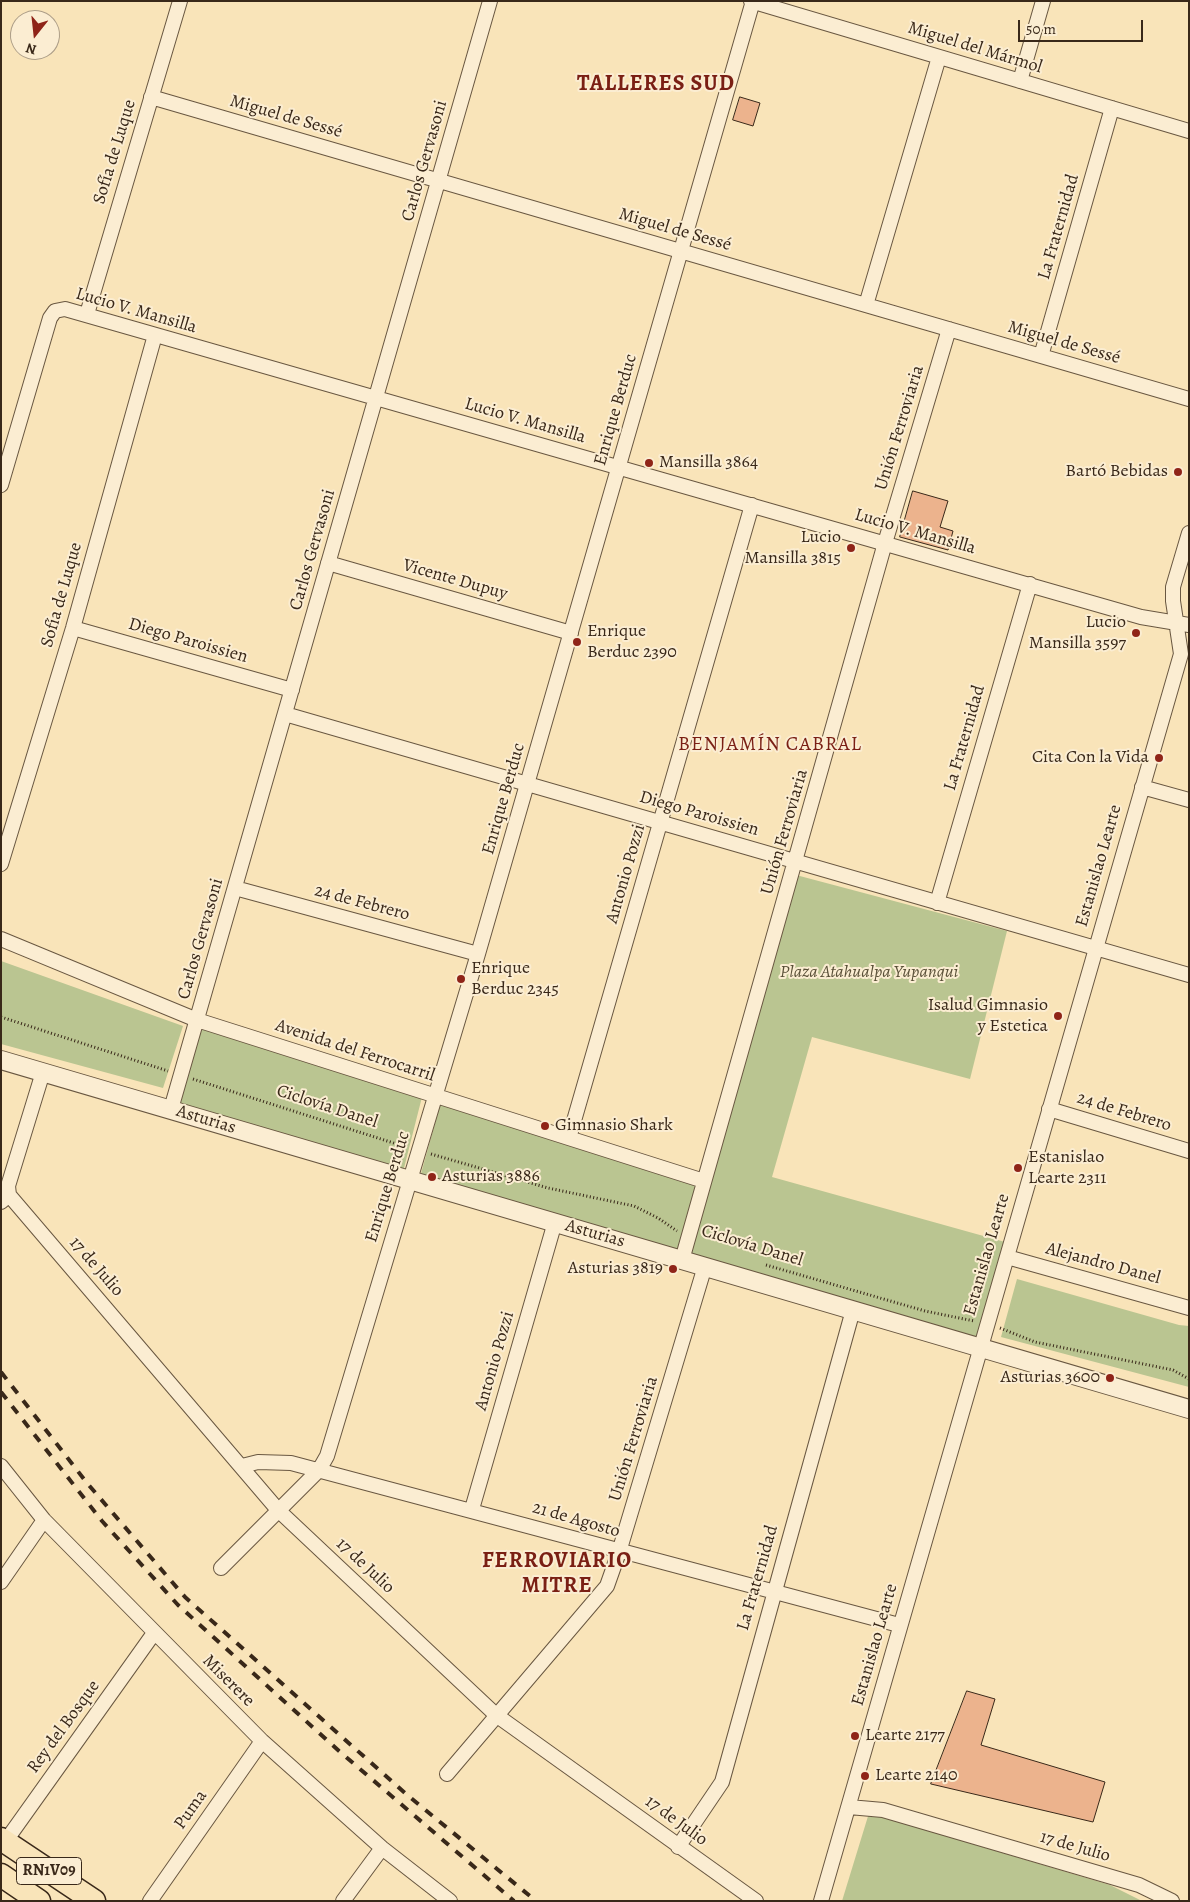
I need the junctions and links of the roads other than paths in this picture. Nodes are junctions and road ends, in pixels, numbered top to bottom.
1 (180, 1) edge
2 (490, 1) edge
3 (752, 1) edge
4 (1044, 1) edge
5 (939, 57) junction
6 (1020, 81) junction
7 (151, 97) junction
8 (1112, 108) junction
9 (1189, 131) edge
10 (439, 180) junction
11 (681, 251) junction
12 (866, 305) junction
13 (87, 314) junction
14 (949, 329) junction
15 (155, 335) junction
16 (1041, 356) junction
17 (377, 399) junction
18 (1189, 399) edge
19 (619, 466) junction
20 (1, 485) edge
21 (752, 505) junction
22 (1189, 533) edge
23 (885, 543) junction
24 (328, 563) junction
25 (1030, 584) junction
26 (1183, 624) edge
27 (73, 628) junction
28 (571, 633) junction
29 (292, 690) junction
30 (285, 714) junction
31 (527, 784) junction
32 (1142, 787) junction
33 (1189, 800) edge
34 (660, 822) junction
35 (796, 862) junction
36 (1, 864) edge
37 (235, 888) junction
38 (937, 903) junction
39 (1, 939) edge
40 (1095, 948) junction
41 (478, 954) junction
42 (1189, 975) edge
43 (197, 1020) junction
44 (1, 1060) edge
45 (43, 1072) junction
46 (434, 1096) junction
47 (171, 1109) junction
48 (1049, 1109) junction
49 (569, 1138) junction
50 (1189, 1151) edge
51 (409, 1181) junction
52 (704, 1181) junction
53 (5, 1198) edge
54 (555, 1222) junction
55 (1007, 1257) junction
56 (682, 1260) junction
57 (705, 1266) junction
58 (1189, 1308) edge
59 (853, 1310) junction
60 (980, 1347) junction
61 (1189, 1409) edge
62 (1, 1466) edge
63 (242, 1466) junction
64 (319, 1470) junction
65 (278, 1510) junction
66 (472, 1510) junction
67 (44, 1520) junction
68 (620, 1552) junction
69 (221, 1568) dead end
70 (1, 1582) edge
71 (773, 1592) junction
72 (899, 1626) junction
73 (154, 1633) junction
74 (496, 1715) junction
75 (262, 1741) junction
76 (447, 1774) dead end
77 (849, 1807) junction
78 (3, 1840) edge
79 (678, 1847) junction
80 (382, 1848) junction
81 (1, 1876) edge
82 (39, 1901) edge
83 (94, 1901) edge
84 (150, 1901) edge
85 (343, 1901) edge
86 (450, 1901) edge
87 (756, 1901) edge
88 (821, 1901) edge
89 (1172, 1901) edge

1 - 7 street, Sofía de Luque
2 - 10 street, Carlos Gervasoni
3 - 5 street, Miguel del Mármol
3 - 11 street, Enrique Berduc
4 - 6 street
5 - 6 street, Miguel del Mármol
5 - 12 street
6 - 8 street, Miguel del Mármol
7 - 10 street, Miguel de Sessé
7 - 13 street, Sofía de Luque
8 - 9 street, Miguel del Mármol
8 - 16 street, La Fraternidad
10 - 11 street, Miguel de Sessé
10 - 17 street, Carlos Gervasoni
11 - 12 street, Miguel de Sessé
11 - 19 street, Enrique Berduc
12 - 14 street, Miguel de Sessé
13 - 15 street, Lucio V. Mansilla
13 - 20 street, Lucio V. Mansilla
14 - 16 street, Miguel de Sessé
14 - 23 street, Unión Ferroviaria
15 - 17 street, Lucio V. Mansilla
15 - 27 street, Sofía de Luque
16 - 18 street, Miguel de Sessé
17 - 19 street, Lucio V. Mansilla
17 - 24 street, Carlos Gervasoni
19 - 21 street, Lucio V. Mansilla
19 - 28 street, Enrique Berduc
21 - 23 street, Lucio V. Mansilla
21 - 34 street, Antonio Pozzi
22 - 26 street, Estanislao Learte
23 - 25 street, Lucio V. Mansilla
23 - 35 street, Unión Ferroviaria
24 - 28 street, Vicente Dupuy
24 - 29 street, Carlos Gervasoni
25 - 26 street, Lucio V. Mansilla
25 - 38 street, La Fraternidad
26 - 32 street, Estanislao Learte
27 - 29 street, Diego Paroissien
27 - 36 street, Sofía de Luque
28 - 31 street, Enrique Berduc
29 - 30 street, Carlos Gervasoni
30 - 31 street, Diego Paroissien
30 - 37 street, Carlos Gervasoni
31 - 34 street, Diego Paroissien
31 - 41 street, Enrique Berduc
32 - 33 street
32 - 40 street, Estanislao Learte
34 - 35 street, Diego Paroissien
34 - 49 street, Antonio Pozzi
35 - 38 street, Diego Paroissien
35 - 52 street, Unión Ferroviaria
37 - 41 street, 24 de Febrero
37 - 43 street, Carlos Gervasoni
38 - 40 street, Diego Paroissien
39 - 43 street, Avenida del Ferrocarril
40 - 42 street, Diego Paroissien
40 - 48 street, Estanislao Learte
41 - 46 street, Enrique Berduc
43 - 46 street, Avenida del Ferrocarril
43 - 47 street, Carlos Gervasoni
44 - 45 street, Asturias
45 - 47 street, Asturias
45 - 53 street
46 - 49 street, Avenida del Ferrocarril
46 - 51 street, Enrique Berduc
47 - 51 street, Asturias
48 - 50 street, 24 de Febrero
48 - 55 street, Estanislao Learte
49 - 52 street, Avenida del Ferrocarril
51 - 54 street, Asturias
51 - 64 street, Enrique Berduc
52 - 56 street, Unión Ferroviaria
53 - 63 street, 17 de Julio
54 - 56 street, Asturias
54 - 66 street, Antonio Pozzi
55 - 58 street, Alejandro Danel
55 - 60 street, Estanislao Learte
56 - 57 street, Asturias
57 - 59 street, Asturias
57 - 68 street, Unión Ferroviaria
59 - 60 street, Asturias
59 - 71 street, La Fraternidad
60 - 61 street, Asturias
60 - 72 street, Estanislao Learte
62 - 67 street, Miserere
63 - 64 street, 21 de Agosto
63 - 65 street, 17 de Julio
64 - 65 street, Enrique Berduc
64 - 66 street, 21 de Agosto
65 - 69 street, Enrique Berduc
65 - 74 street, 17 de Julio
66 - 68 street, 21 de Agosto
67 - 70 street
67 - 73 street, Miserere
68 - 71 street, 21 de Agosto
68 - 74 street, Unión Ferroviaria
71 - 72 street, 21 de Agosto
71 - 79 street, La Fraternidad
72 - 77 street, Estanislao Learte
73 - 75 street, Miserere
73 - 78 street, Rey del Bosque
74 - 76 street, Unión Ferroviaria
74 - 79 street, 17 de Julio
75 - 80 street, Miserere
75 - 84 street, Puma
77 - 88 street, Estanislao Learte
77 - 89 street, 17 de Julio
78 - 83 main road, RN1V09
79 - 87 street, 17 de Julio
80 - 85 street
80 - 86 street, Miserere
81 - 82 main road, RN1V09

